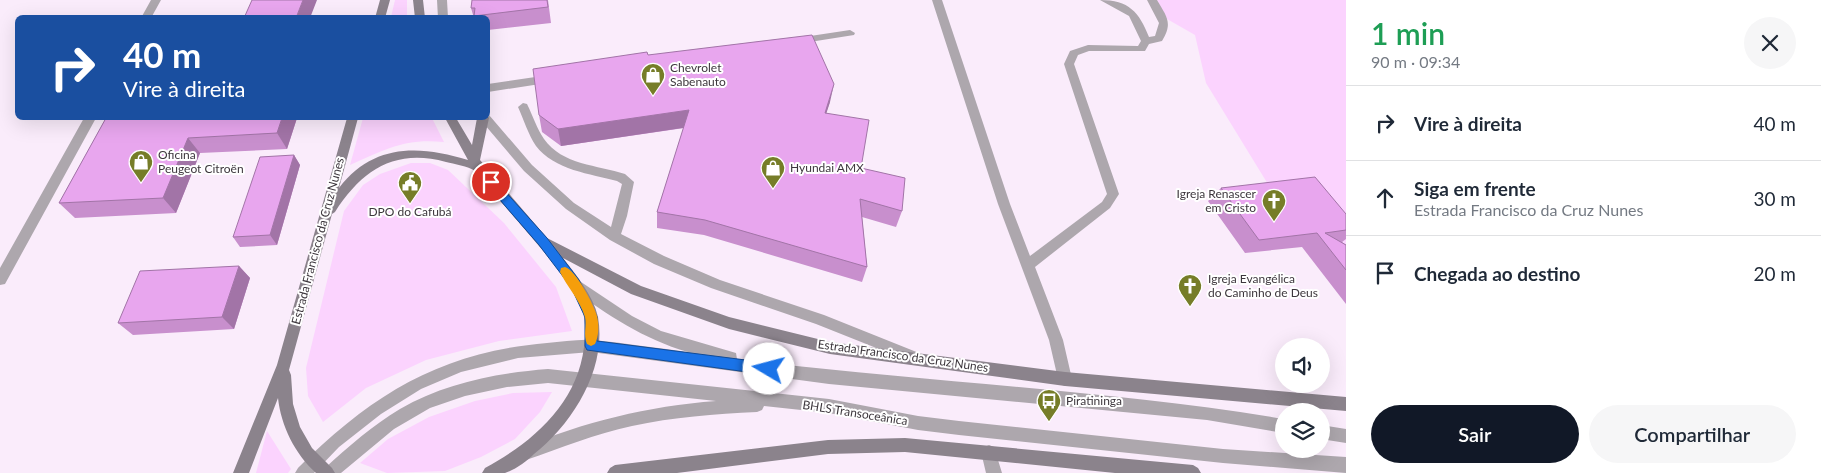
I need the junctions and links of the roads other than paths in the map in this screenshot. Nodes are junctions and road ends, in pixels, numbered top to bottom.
1 (156, 0) edge
2 (385, 0) edge
3 (418, 0) edge
4 (442, 0) edge
5 (937, 0) edge
6 (1105, 0) edge
7 (1152, 0) edge
8 (148, 15) edge
9 (381, 15) edge
10 (420, 15) edge
11 (443, 15) edge
12 (850, 33) dead end
13 (1146, 41) junction
14 (782, 44) edge
15 (556, 78) edge
16 (490, 88) edge
17 (523, 107) dead end
18 (89, 120) edge
19 (351, 120) edge
20 (452, 120) edge
21 (484, 120) edge
22 (486, 120) edge
23 (476, 164) junction
24 (325, 217) junction
25 (614, 236) junction
26 (543, 242) junction
27 (1028, 265) junction
28 (0, 280) edge
29 (575, 284) junction
30 (591, 346) junction
31 (918, 358) junction
32 (284, 365) junction
33 (787, 371) junction
34 (585, 379) junction
35 (1065, 379) junction
36 (791, 403) junction
37 (1346, 404) edge
38 (1275, 424) edge
39 (1330, 433) edge
40 (1346, 436) edge
41 (988, 452) junction
42 (523, 454) junction
43 (313, 461) junction
44 (1346, 465) edge
45 (634, 472) edge
46 (241, 473) edge
47 (303, 473) edge
48 (329, 473) edge
49 (490, 473) edge
50 (615, 473) edge
51 (994, 473) edge
52 (1193, 473) edge

1 - 8 street
2 - 9 main road
3 - 10 main road
4 - 11 street
5 - 27 street
6 - 13 street
7 - 13 street
12 - 14 street
13 - 27 street
15 - 16 street
17 - 25 street
18 - 28 street
19 - 24 main road, Estrada Francisco da Cruz Nunes
20 - 23 main road, Estrada Francisco da Cruz Nunes
21 - 23 main road
22 - 25 street
23 - 24 main road
23 - 26 main road, Estrada Francisco da Cruz Nunes
24 - 32 main road, Estrada Francisco da Cruz Nunes
25 - 31 street
26 - 29 main road
26 - 31 main road, Estrada Francisco da Cruz Nunes
27 - 35 street
29 - 30 main road
29 - 33 street
30 - 33 street
30 - 34 main road
30 - 43 street
31 - 35 main road, Estrada Francisco da Cruz Nunes
32 - 43 main road
32 - 46 main road
33 - 38 street
34 - 36 street, BHLS Transoceânica
34 - 42 main road
34 - 48 street, BHLS Transoceânica
35 - 37 main road, Estrada Francisco da Cruz Nunes
36 - 42 street
36 - 44 street, BHLS Transoceânica
39 - 40 street
41 - 45 main road
41 - 51 street
41 - 52 main road
42 - 49 main road
43 - 47 street
43 - 48 main road
45 - 50 main road

